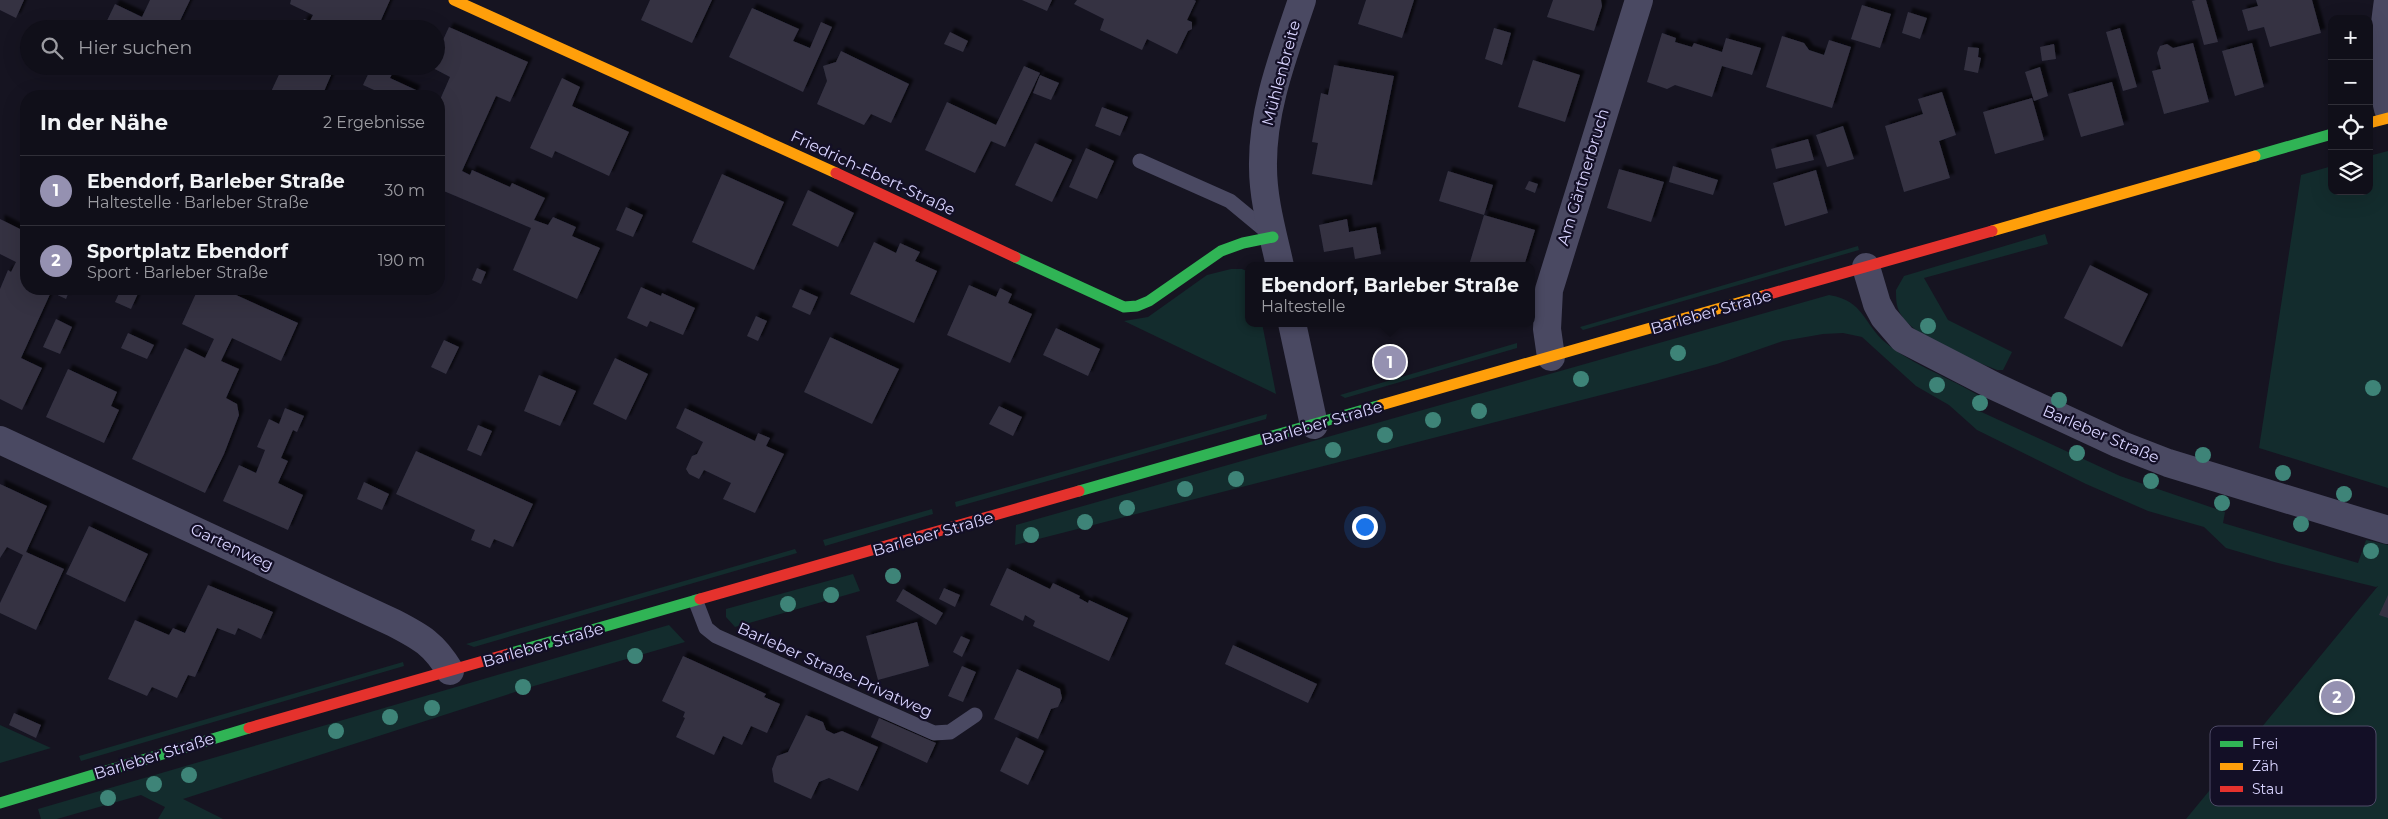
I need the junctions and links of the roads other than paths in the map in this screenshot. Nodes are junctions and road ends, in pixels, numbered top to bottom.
1 (454, 0) edge
2 (1639, 0) edge
3 (2388, 0) edge
4 (1295, 2) edge
5 (2388, 109) edge
6 (2388, 118) edge
7 (2373, 122) edge
8 (2328, 135) edge
9 (1140, 161) dead end
10 (1273, 237) junction
11 (1279, 262) edge
12 (1866, 267) junction
13 (1293, 327) edge
14 (1551, 357) junction
15 (1314, 425) junction
16 (0, 440) edge
17 (2388, 530) edge
18 (696, 602) junction
19 (450, 671) junction
20 (975, 715) dead end
21 (0, 803) edge

1 - 10 main road, Friedrich-Ebert-Straße
2 - 14 street, Am Gärtnerbruch
3 - 5 street
4 - 10 street, Mühlenbreite
6 - 7 main road
8 - 12 main road, Barleber Straße
9 - 10 lane
10 - 11 street, Mühlenbreite
12 - 14 main road, Barleber Straße
12 - 17 street, Barleber Straße
13 - 15 street
14 - 15 main road, Barleber Straße
15 - 18 main road, Barleber Straße
16 - 19 street, Gartenweg
18 - 19 main road, Barleber Straße
18 - 20 lane, Barleber Straße-Privatweg
19 - 21 main road, Barleber Straße

